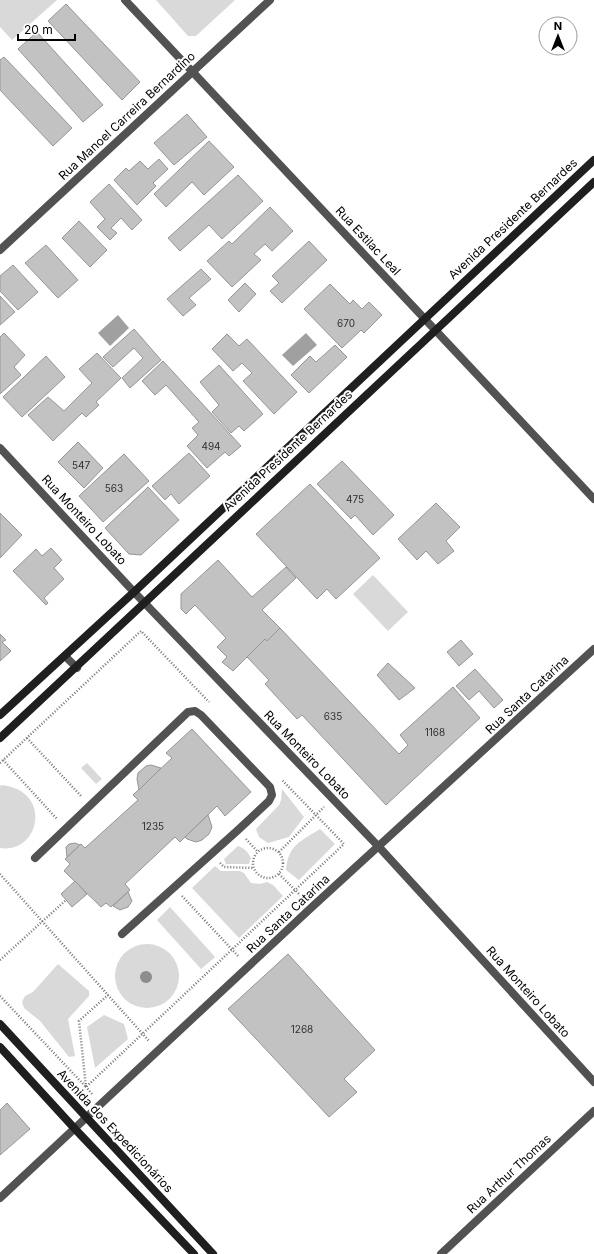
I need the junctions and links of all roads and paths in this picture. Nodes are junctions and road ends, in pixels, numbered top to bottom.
1 (125, 0) edge
2 (270, 0) edge
3 (192, 72) junction
4 (594, 160) edge
5 (594, 182) edge
6 (0, 250) edge
7 (424, 318) junction
8 (435, 329) junction
9 (306, 429) junction
10 (316, 440) junction
11 (0, 448) edge
12 (594, 499) edge
13 (134, 592) junction
14 (145, 603) junction
15 (594, 649) edge
16 (65, 656) junction
17 (76, 668) junction
18 (88, 680) dead end
19 (0, 715) edge
20 (0, 738) edge
21 (27, 738) junction
22 (3, 760) junction
23 (0, 763) edge
24 (333, 799) junction
25 (90, 805) junction
26 (66, 828) junction
27 (379, 847) junction
28 (279, 852) junction
29 (212, 854) junction
30 (35, 858) dead end
31 (254, 868) junction
32 (0, 874) edge
33 (279, 874) junction
34 (174, 887) junction
35 (66, 900) dead end
36 (312, 907) junction
37 (42, 922) junction
38 (122, 934) dead end
39 (231, 949) junction
40 (0, 960) edge
41 (249, 967) junction
42 (108, 995) junction
43 (0, 996) edge
44 (0, 1024) edge
45 (142, 1034) junction
46 (0, 1047) edge
47 (158, 1052) junction
48 (594, 1082) edge
49 (86, 1086) junction
50 (102, 1105) junction
51 (594, 1111) edge
52 (87, 1118) junction
53 (75, 1130) junction
54 (0, 1198) edge
55 (203, 1244) junction
56 (194, 1254) edge
57 (213, 1254) edge
58 (441, 1254) edge

1 - 3 street, Rua Estilac Leal
2 - 3 street, Rua Manoel Carreira Bernardino
3 - 6 street, Rua Manoel Carreira Bernardino
3 - 7 street, Rua Estilac Leal
4 - 7 street, Avenida Presidente Bernardes
5 - 8 street, Avenida Presidente Bernardes
7 - 8 street, Rua Estilac Leal
7 - 9 street, Avenida Presidente Bernardes
8 - 10 street, Avenida Presidente Bernardes
8 - 12 street, Rua Estilac Leal
9 - 10 street
9 - 13 street, Avenida Presidente Bernardes
10 - 14 street, Avenida Presidente Bernardes
11 - 13 street, Rua Monteiro Lobato
13 - 14 street, Rua Monteiro Lobato
13 - 16 street, Avenida Presidente Bernardes
14 - 17 street, Avenida Presidente Bernardes
14 - 24 street, Rua Monteiro Lobato
15 - 27 street, Rua Santa Catarina
16 - 17 street
16 - 19 street, Avenida Presidente Bernardes
17 - 20 street, Avenida Presidente Bernardes
18 - 21 path
21 - 22 path
21 - 25 path
22 - 23 path
22 - 26 path
24 - 27 street, Rua Monteiro Lobato
24 - 28 path
25 - 26 street
25 - 29 street
26 - 30 street
27 - 36 street, Rua Santa Catarina
27 - 48 street, Rua Monteiro Lobato
28 - 31 path
28 - 33 path
29 - 31 path
29 - 34 street
31 - 33 path
32 - 37 path
33 - 36 path
34 - 38 street
34 - 39 path
35 - 37 path
36 - 41 street, Rua Santa Catarina
37 - 40 path
37 - 42 path
39 - 41 path
39 - 45 path
41 - 47 street, Rua Santa Catarina
42 - 45 path
42 - 49 path
43 - 49 path
44 - 52 street, Avenida dos Expedicionários
45 - 47 path
45 - 49 path
46 - 53 street
47 - 50 street, Rua Santa Catarina
49 - 50 path
50 - 52 street, Rua Santa Catarina
51 - 58 street, Rua Arthur Thomas
52 - 53 street, Rua Santa Catarina
52 - 55 street, Avenida dos Expedicionários
53 - 54 street, Rua Santa Catarina
53 - 56 street
55 - 56 street
55 - 57 street, Avenida dos Expedicionários

